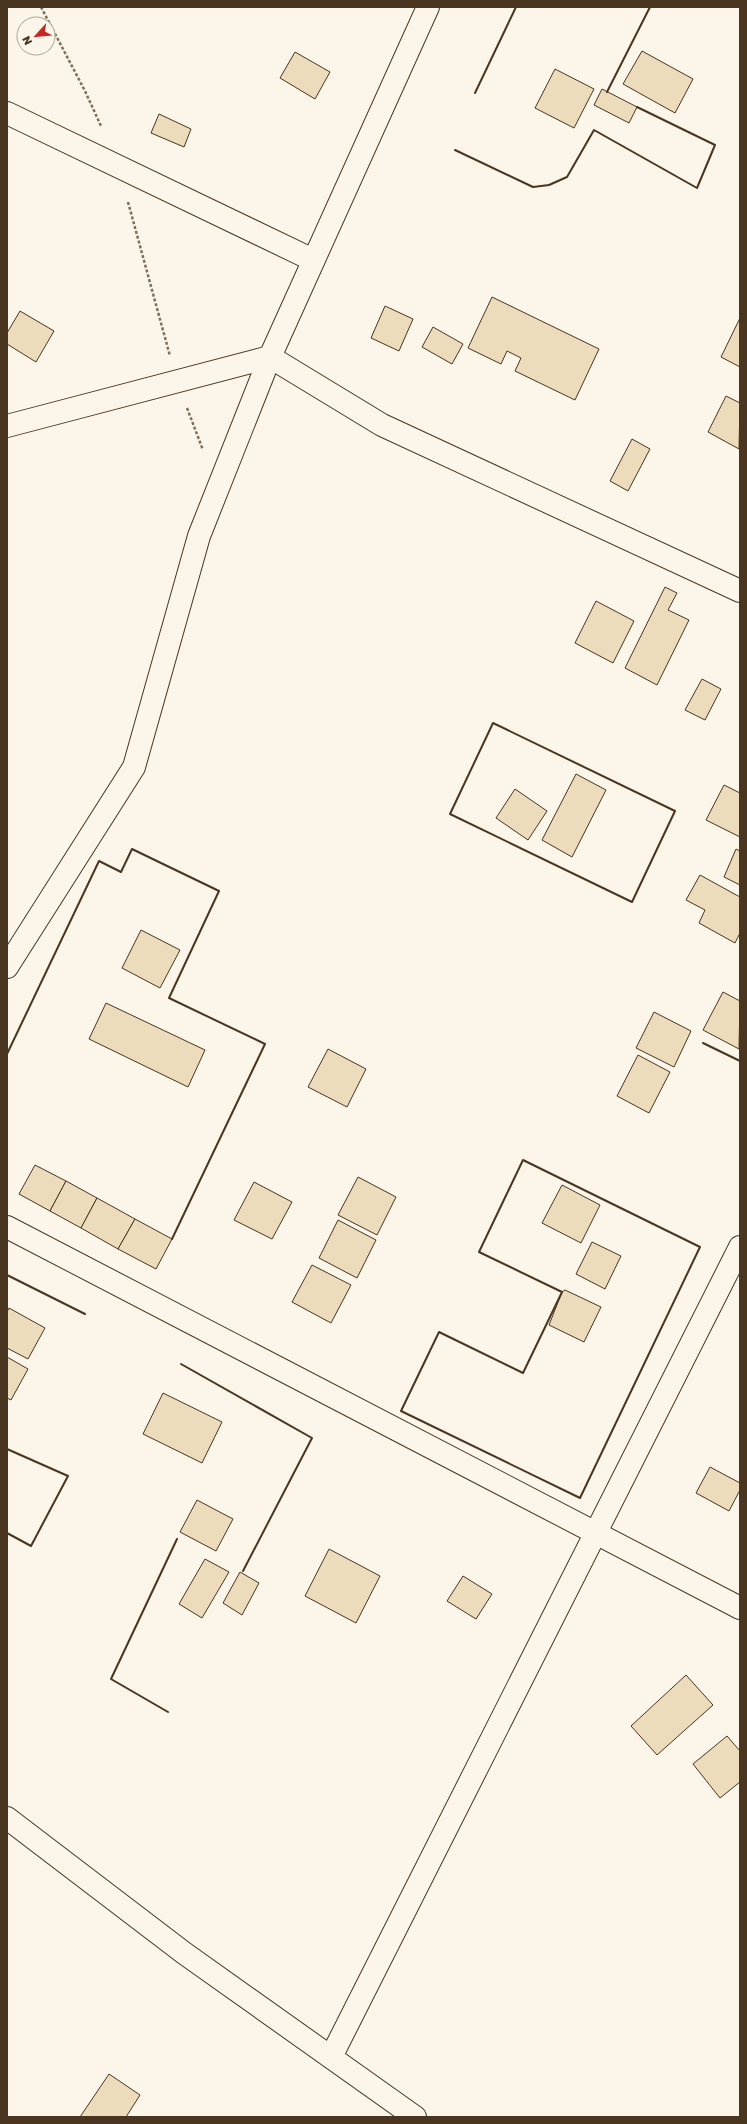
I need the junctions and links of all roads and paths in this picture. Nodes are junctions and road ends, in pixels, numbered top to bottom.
1 (41, 7) edge
2 (428, 7) edge
3 (7, 113) edge
4 (118, 166) junction
5 (313, 260) junction
6 (270, 357) junction
7 (177, 381) junction
8 (7, 426) edge
9 (218, 488) junction
10 (740, 591) edge
11 (7, 967) edge
12 (7, 1228) edge
13 (740, 1247) edge
14 (594, 1532) junction
15 (740, 1608) edge
16 (7, 1818) edge
17 (331, 2057) junction
18 (415, 2117) edge

1 - 4 path
2 - 5 street
3 - 4 street
4 - 5 street
4 - 7 path
5 - 6 street
6 - 7 street
6 - 9 street
6 - 10 street
7 - 8 street
7 - 9 path
9 - 11 street
12 - 14 street
13 - 14 street
14 - 15 street
14 - 17 street
16 - 17 street
17 - 18 street

